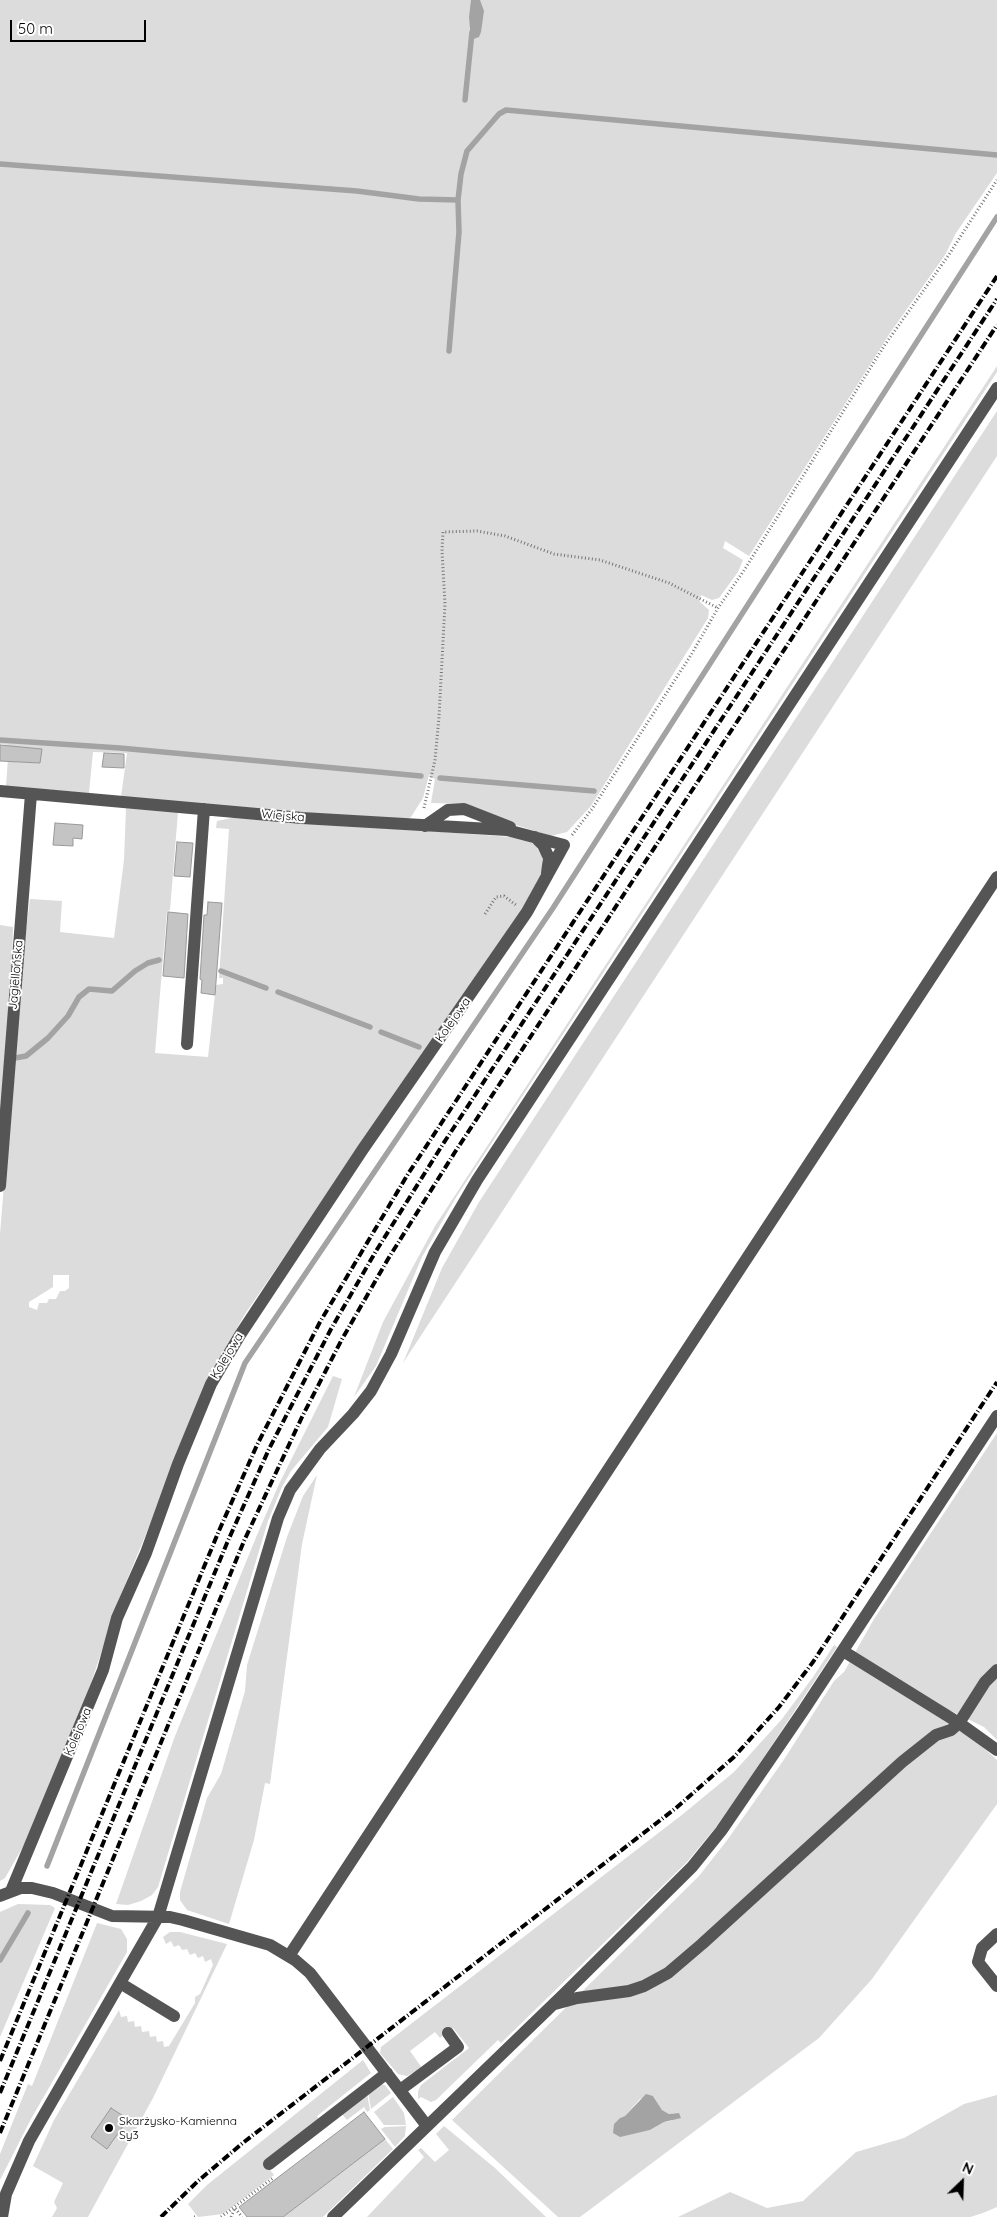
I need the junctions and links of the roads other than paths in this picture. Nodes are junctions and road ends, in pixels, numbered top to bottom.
1 (997, 388) edge
2 (0, 792) edge
3 (30, 794) junction
4 (204, 809) junction
5 (422, 825) junction
6 (495, 825) junction
7 (537, 838) junction
8 (564, 845) joint
9 (547, 875) junction
10 (997, 877) edge
11 (187, 1044) dead end
12 (0, 1186) edge
13 (997, 1416) edge
14 (843, 1651) junction
15 (997, 1670) edge
16 (959, 1723) junction
17 (997, 1750) edge
18 (6, 1894) edge
19 (158, 1917) junction
20 (997, 1934) edge
21 (289, 1956) junction
22 (120, 1983) junction
23 (997, 1986) edge
24 (552, 2004) junction
25 (174, 2016) dead end
26 (448, 2033) dead end
27 (387, 2073) junction
28 (400, 2090) junction
29 (427, 2126) junction
30 (269, 2164) dead end
31 (2, 2217) edge
32 (333, 2217) edge

1 - 19 street
2 - 3 street, Wiejska
3 - 4 street, Wiejska
3 - 12 street, Jagiellońska
4 - 5 street, Wiejska
4 - 11 street
5 - 6 street, Wiejska
5 - 6 street
6 - 7 street, Wiejska
7 - 8 street, Wiejska
7 - 9 street
8 - 9 street, Kolejowa
9 - 18 street, Kolejowa
10 - 21 street
13 - 14 street
14 - 16 street
14 - 24 street
15 - 16 street
16 - 17 street
16 - 24 street
18 - 19 street, Kolejowa
19 - 21 street, Kolejowa
19 - 22 street
20 - 23 street
21 - 27 street, Kolejowa
22 - 25 street
22 - 31 street
24 - 29 street
26 - 28 street
27 - 28 street, Kolejowa
27 - 30 street
28 - 29 street, Kolejowa
29 - 32 street

